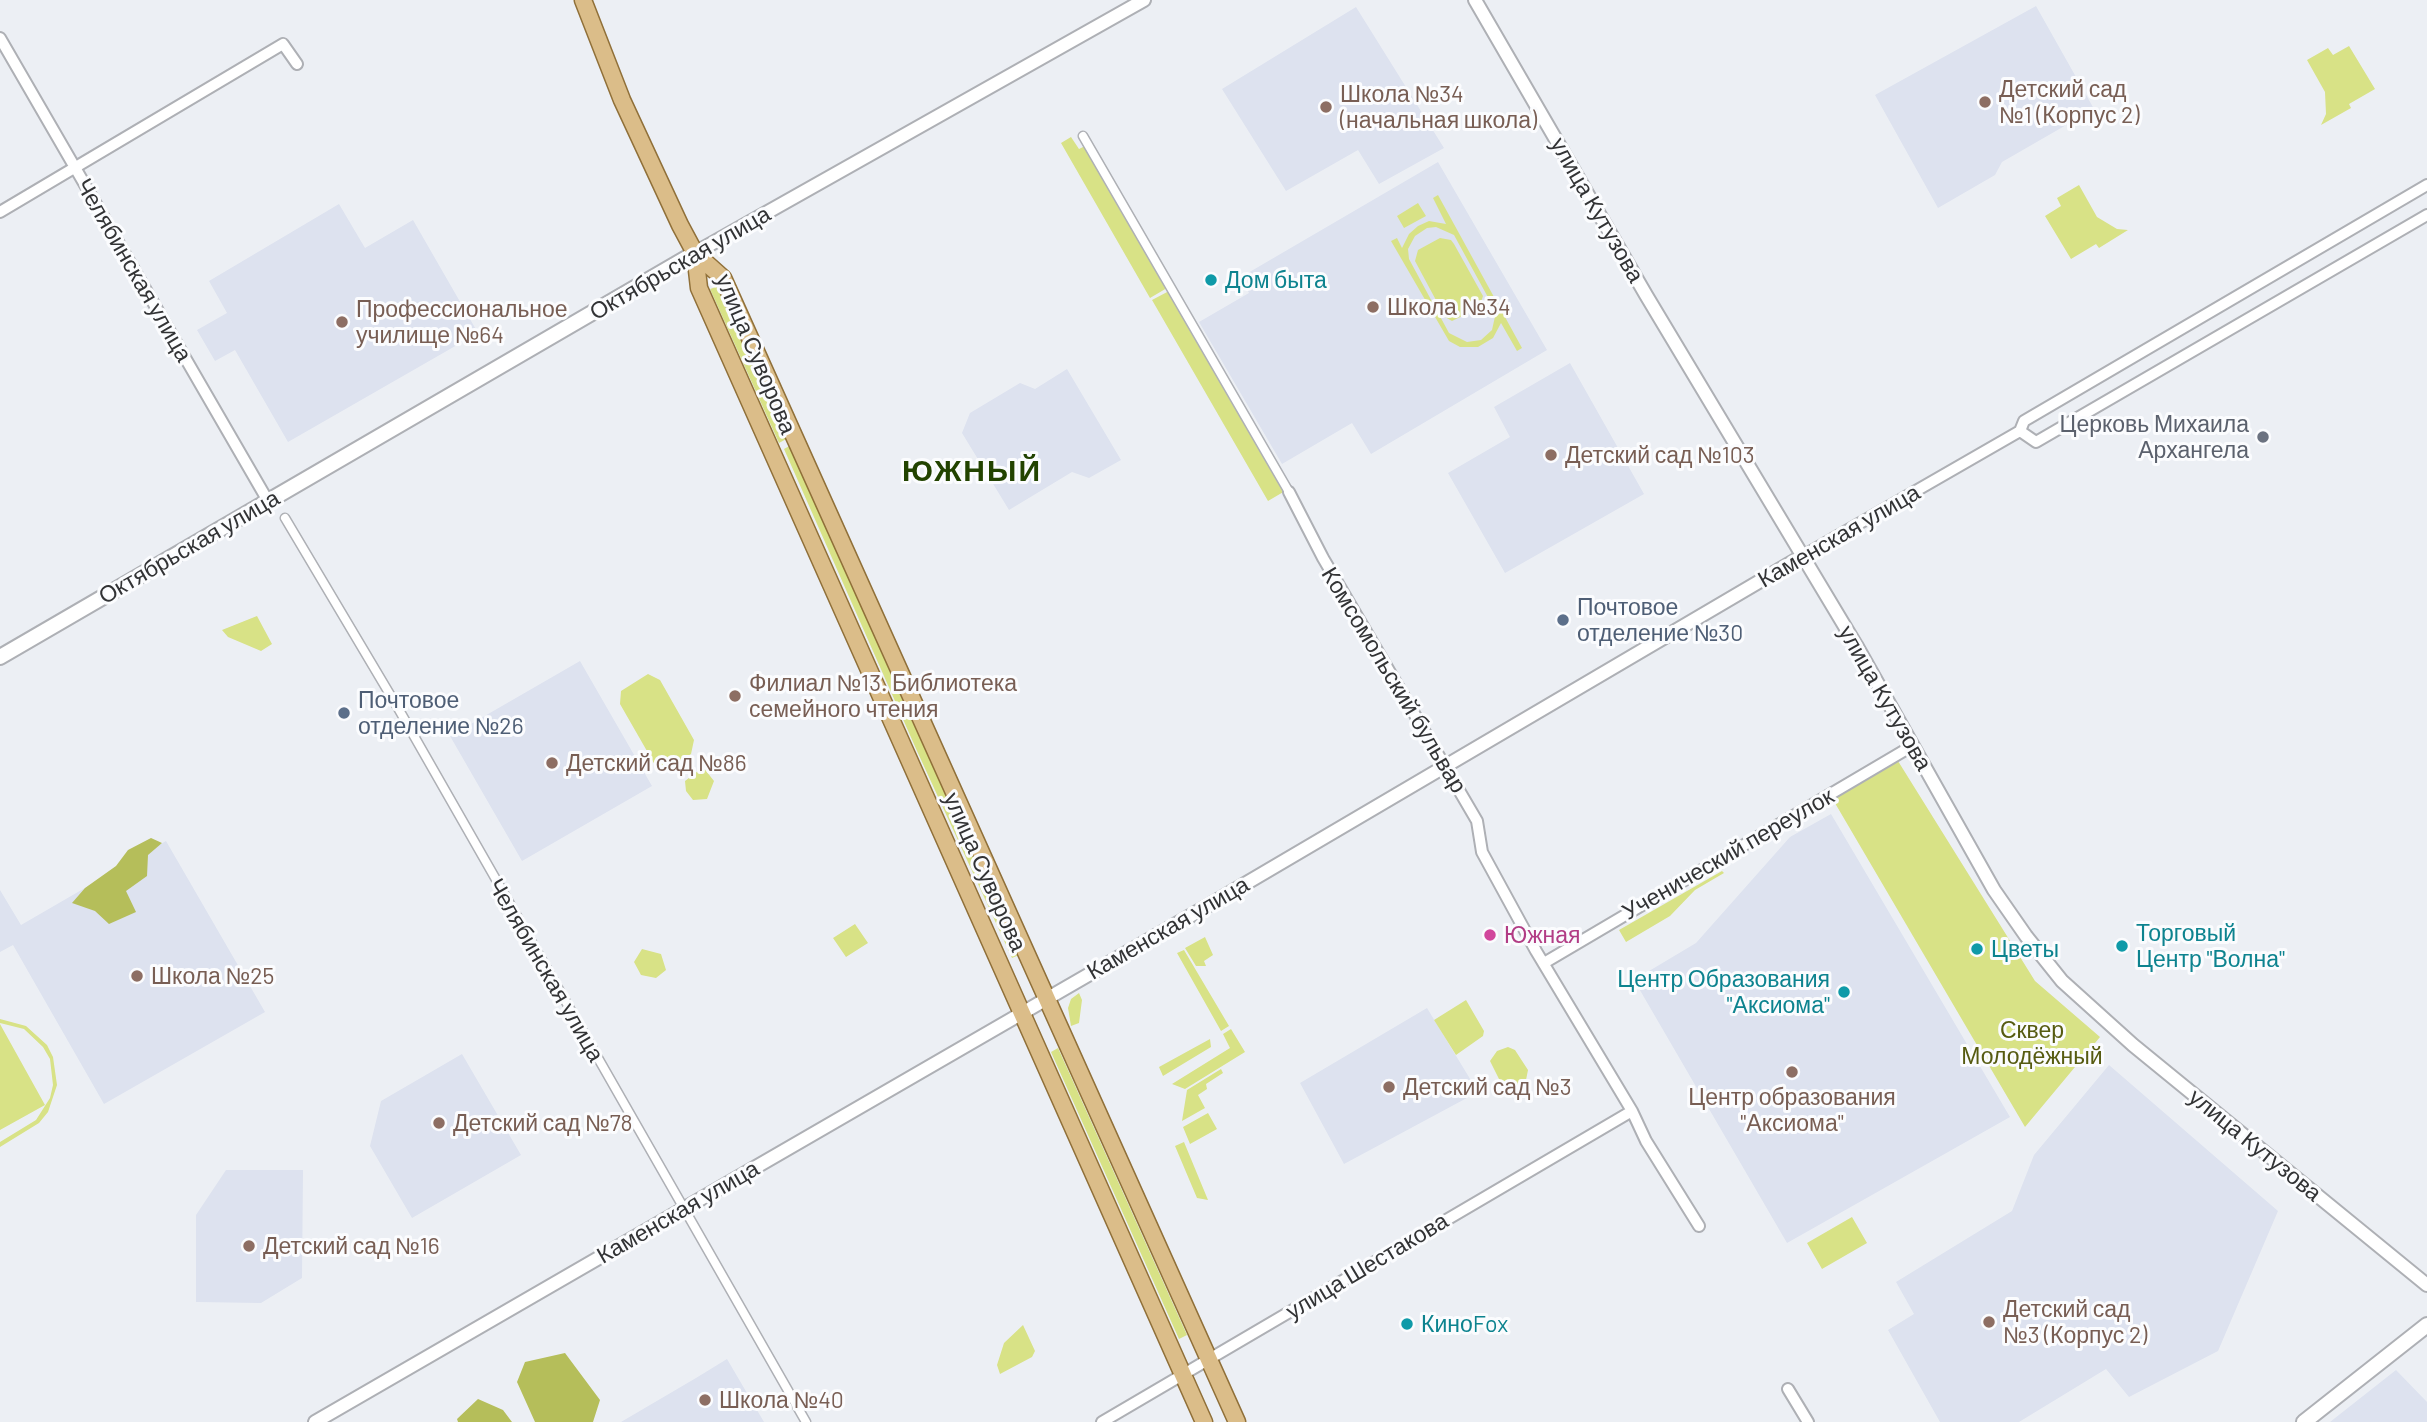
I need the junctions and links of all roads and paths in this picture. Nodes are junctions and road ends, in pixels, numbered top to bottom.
1 (583, 0) edge
2 (1144, 0) edge
3 (1475, 0) edge
4 (0, 38) edge
5 (297, 64) dead end
6 (1083, 136) dead end
7 (75, 168) junction
8 (2427, 185) edge
9 (0, 212) edge
10 (2427, 215) edge
11 (695, 253) junction
12 (2020, 431) junction
13 (1289, 492) joint
14 (268, 501) junction
15 (285, 518) dead end
16 (1801, 557) junction
17 (0, 657) edge
18 (1912, 746) junction
19 (1446, 765) junction
20 (1544, 963) junction
21 (1046, 998) junction
22 (1021, 1012) junction
23 (1632, 1111) junction
24 (682, 1210) junction
25 (1699, 1226) dead end
26 (2427, 1285) edge
27 (2427, 1325) edge
28 (1209, 1360) junction
29 (1183, 1375) junction
30 (1788, 1389) dead end
31 (315, 1422) edge
32 (806, 1422) edge
33 (1102, 1422) edge
34 (1204, 1422) edge
35 (1237, 1422) edge
36 (1808, 1422) edge
37 (2304, 1422) edge

1 - 11 main road
2 - 11 street, Октябрьская улица
3 - 16 street, улица Кутузова
4 - 7 street, Челябинская улица
5 - 7 street
6 - 13 street, Комсомольский бульвар
7 - 9 street
7 - 14 street, Челябинская улица
8 - 12 street, Каменская улица
10 - 12 street
11 - 14 main road, Октябрьская улица
11 - 21 main road, улица Суворова
11 - 22 main road, улица Суворова
12 - 16 street, Каменская улица
13 - 19 street, Комсомольский бульвар
14 - 17 main road, Октябрьская улица
15 - 24 street, Челябинская улица
16 - 18 street, улица Кутузова
16 - 19 street, Каменская улица
18 - 20 street, Ученический переулок
18 - 26 street, улица Кутузова
19 - 20 street, Комсомольский бульвар
19 - 21 street, Каменская улица
20 - 23 street, Комсомольский бульвар
21 - 22 street, Каменская улица
21 - 28 main road, улица Суворова
22 - 24 street, Каменская улица
22 - 29 main road, улица Суворова
23 - 25 street, Комсомольский бульвар
23 - 28 street, улица Шестакова
24 - 31 street, Каменская улица
24 - 32 street, Челябинская улица
27 - 37 main road
28 - 29 street, улица Шестакова
28 - 35 main road, улица Суворова
29 - 33 street, улица Шестакова
29 - 34 main road, улица Суворова
30 - 36 street

